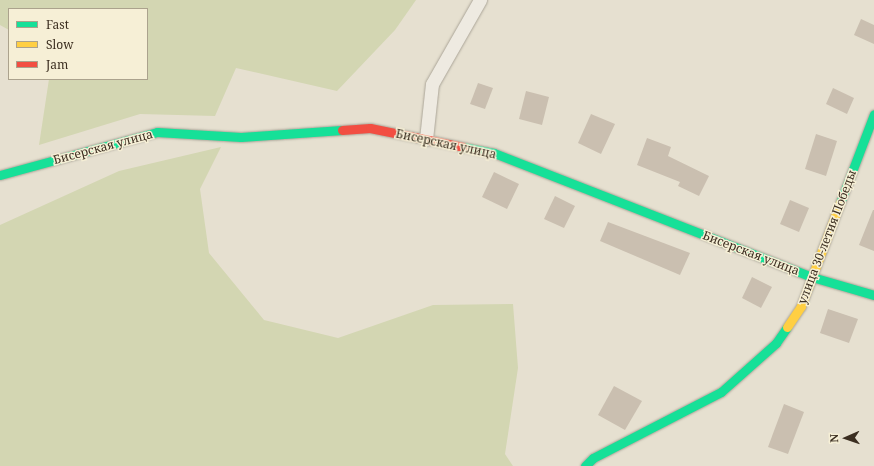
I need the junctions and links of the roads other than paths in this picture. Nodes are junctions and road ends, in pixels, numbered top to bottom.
1 (480, 0) edge
2 (874, 114) edge
3 (426, 139) junction
4 (0, 175) edge
5 (812, 277) junction
6 (874, 295) edge
7 (585, 466) edge

1 - 3 street
2 - 5 street, улица 30-летия Победы
3 - 4 street, Бисерская улица
3 - 5 street, Бисерская улица
5 - 6 street, Бисерская улица
5 - 7 street, улица 30-летия Победы

